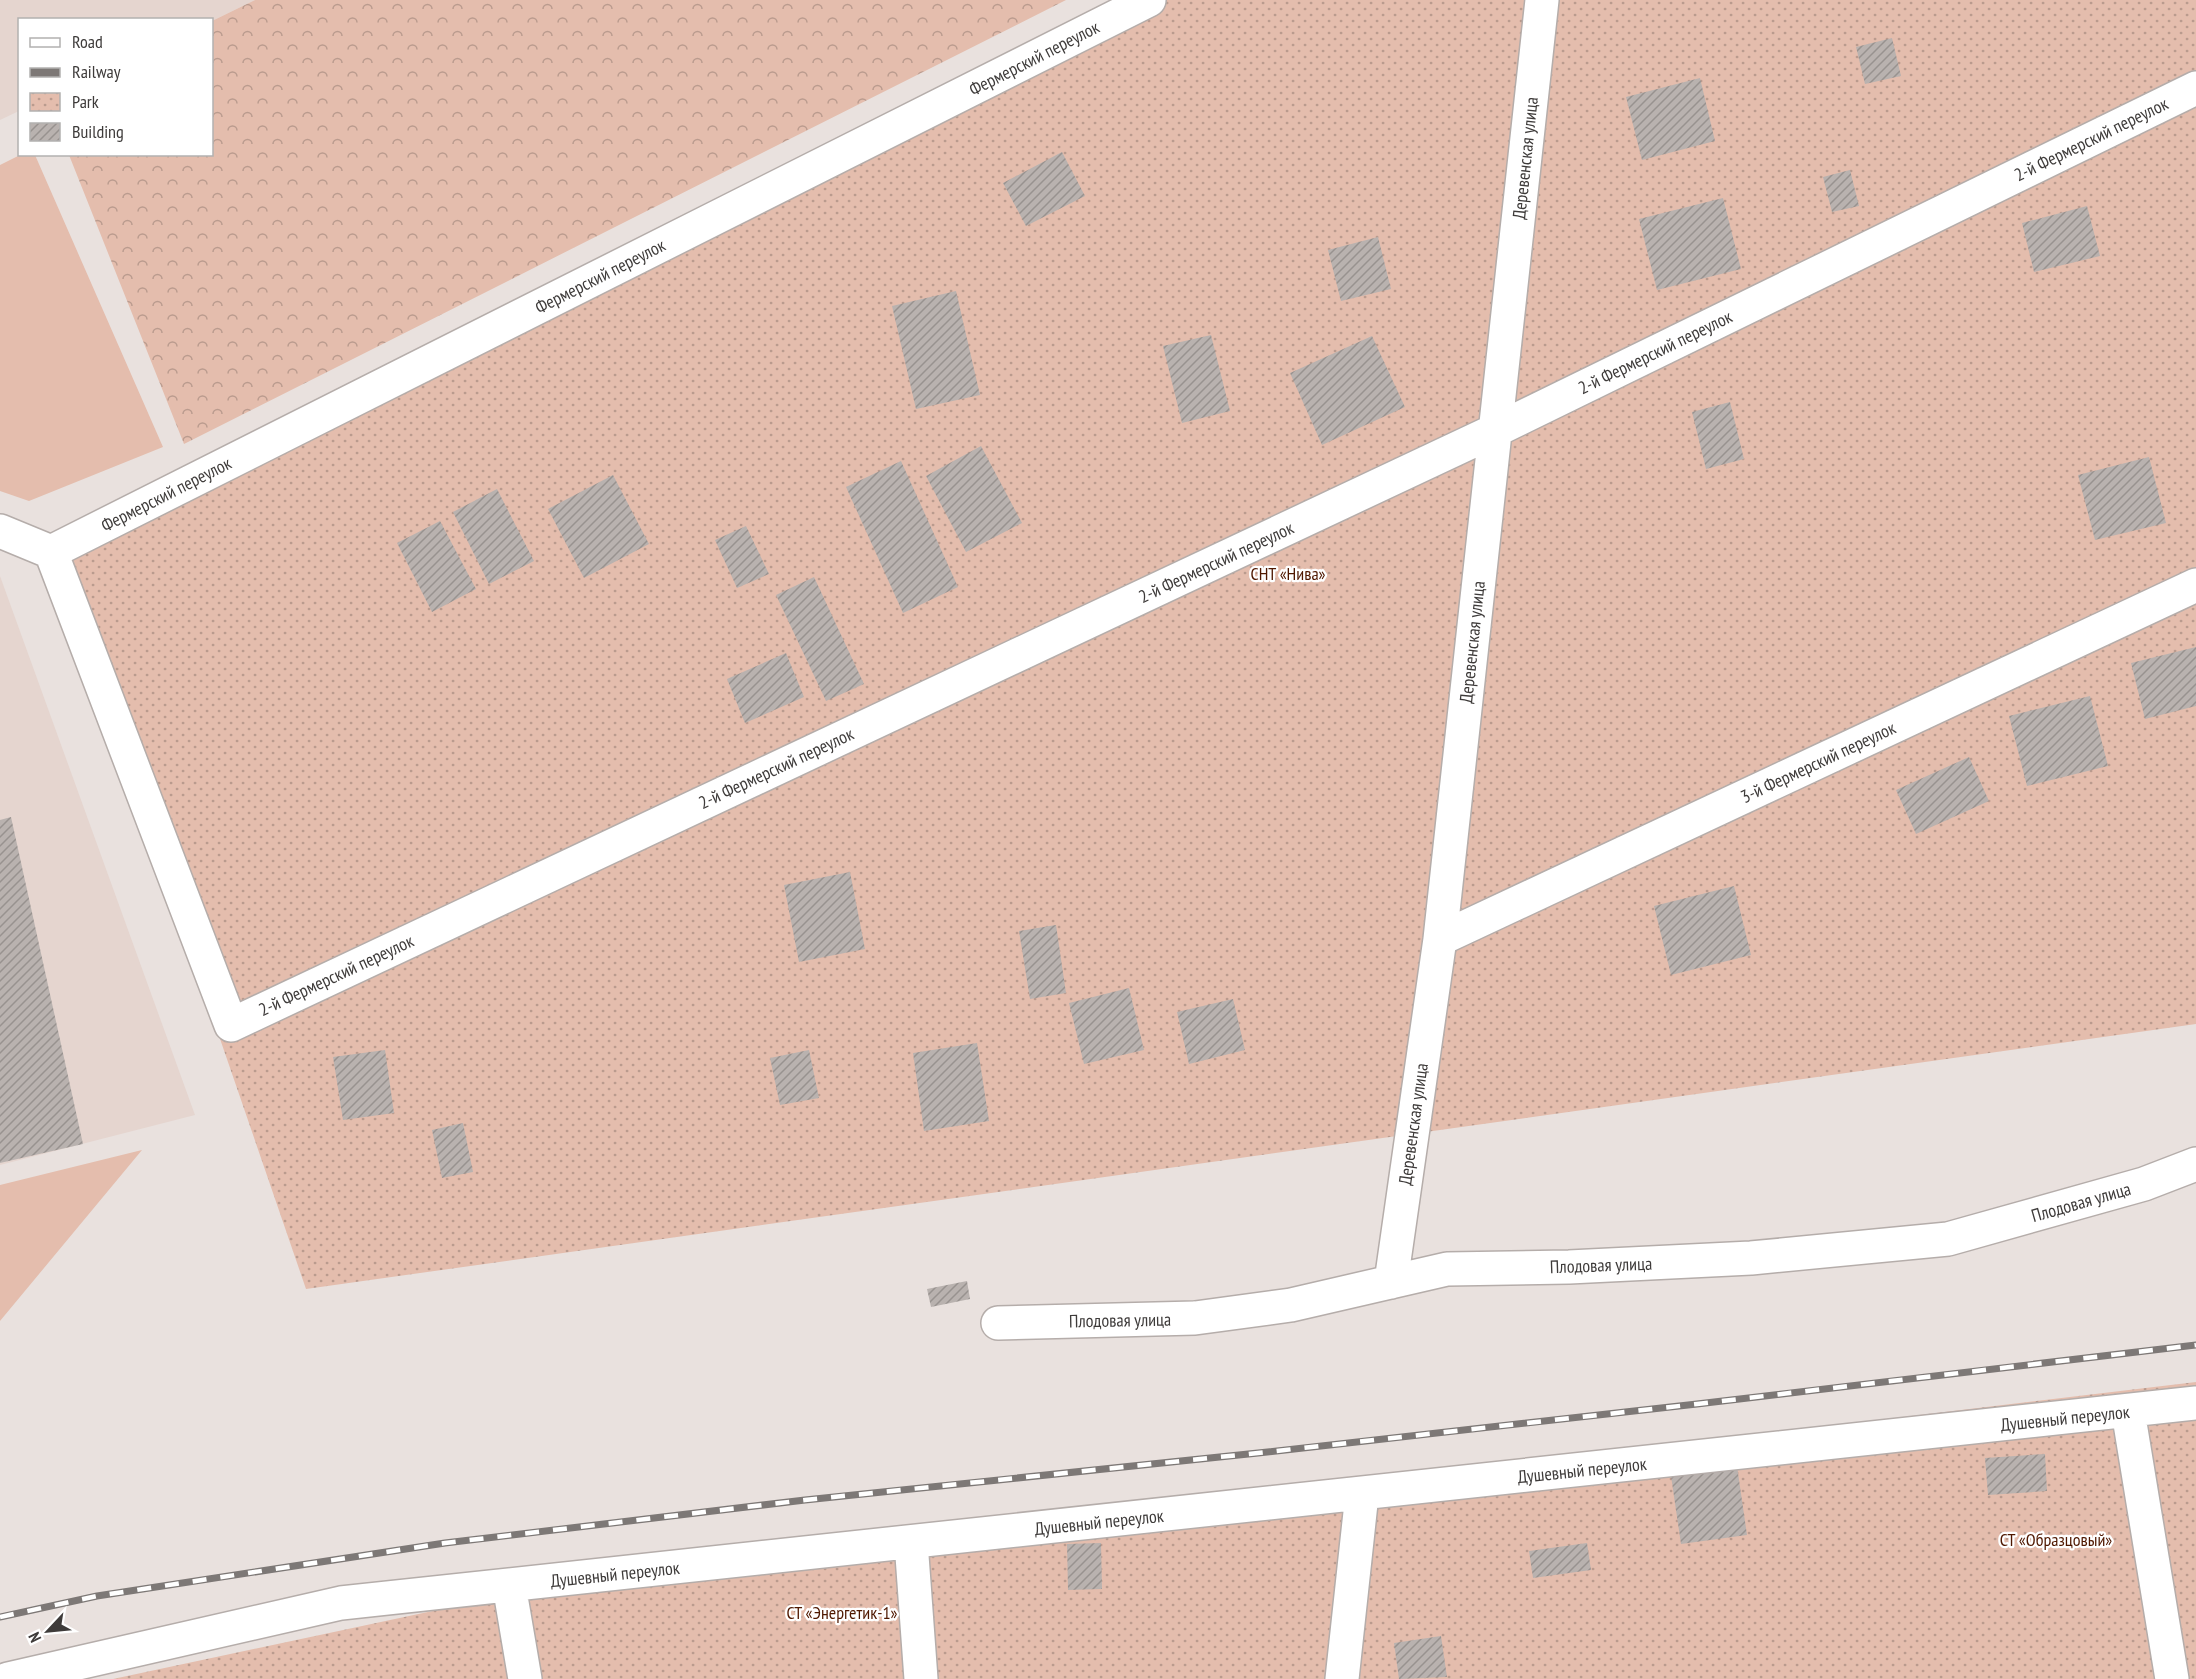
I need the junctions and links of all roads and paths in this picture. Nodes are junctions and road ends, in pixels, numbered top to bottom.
1 (1149, 0) edge
2 (1542, 0) edge
3 (2196, 88) edge
4 (1496, 430) junction
5 (0, 531) edge
6 (51, 552) junction
7 (2196, 585) edge
8 (1440, 939) junction
9 (2196, 1164) edge
10 (1391, 1282) junction
11 (998, 1323) dead end
12 (2196, 1403) edge
13 (2128, 1411) junction
14 (1362, 1494) junction
15 (911, 1542) junction
16 (509, 1585) junction
17 (8, 1679) edge
18 (525, 1679) edge
19 (921, 1679) edge
20 (1342, 1679) edge
21 (2172, 1679) edge

1 - 6 street, Фермерский переулок
2 - 4 street, Деревенская улица
3 - 4 street, 2-й Фермерский переулок
4 - 6 street, 2-й Фермерский переулок
4 - 8 street, Деревенская улица
5 - 6 street
7 - 8 street, 3-й Фермерский переулок
8 - 10 street, Деревенская улица
9 - 10 street, Плодовая улица
10 - 11 street, Плодовая улица
12 - 13 street, Душевный переулок
13 - 14 street, Душевный переулок
13 - 21 street
14 - 15 street, Душевный переулок
14 - 20 street
15 - 16 street, Душевный переулок
15 - 19 street
16 - 17 street, Душевный переулок
16 - 18 street

